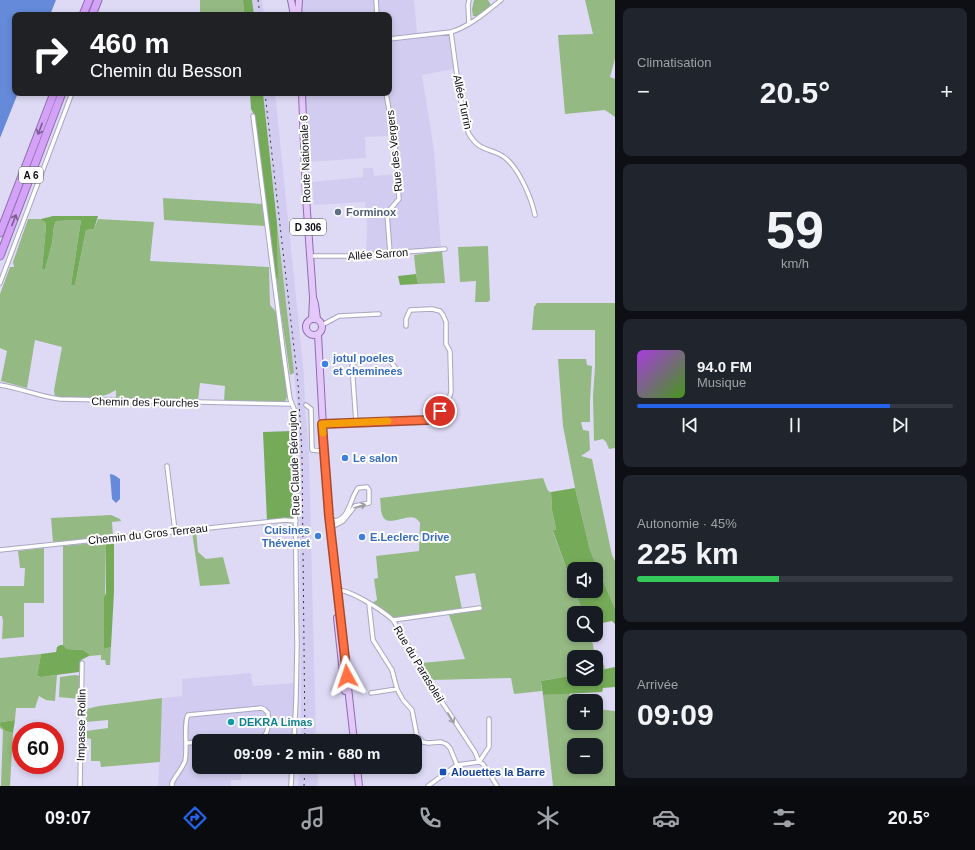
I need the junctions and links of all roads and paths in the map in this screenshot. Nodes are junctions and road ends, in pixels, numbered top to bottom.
1 (89, 0) edge
2 (98, 0) edge
3 (292, 0) edge
4 (299, 0) edge
5 (376, 0) edge
6 (469, 0) edge
7 (501, 0) edge
8 (84, 12) edge
9 (93, 12) edge
10 (294, 12) edge
11 (298, 12) edge
12 (377, 12) edge
13 (469, 24) junction
14 (451, 32) junction
15 (392, 38) edge
16 (53, 96) edge
17 (61, 96) edge
18 (71, 96) edge
19 (299, 96) edge
20 (302, 96) edge
21 (387, 96) edge
22 (254, 116) dead end
23 (304, 157) junction
24 (535, 215) dead end
25 (0, 234) edge
26 (445, 249) dead end
27 (390, 254) junction
28 (0, 256) edge
29 (310, 256) junction
30 (0, 283) edge
31 (379, 314) dead end
32 (314, 319) junction
33 (322, 325) junction
34 (406, 326) dead end
35 (316, 335) junction
36 (399, 373) dead end
37 (0, 385) edge
38 (292, 404) junction
39 (306, 405) dead end
40 (356, 422) junction
41 (322, 424) junction
42 (321, 451) junction
43 (167, 466) dead end
44 (329, 516) junction
45 (296, 521) junction
46 (330, 528) junction
47 (175, 532) junction
48 (0, 550) edge
49 (337, 590) junction
50 (369, 604) junction
51 (480, 608) dead end
52 (393, 620) junction
53 (82, 663) dead end
54 (397, 689) junction
55 (371, 693) dead end
56 (489, 719) dead end
57 (266, 734) edge
58 (295, 734) edge
59 (350, 734) edge
60 (353, 734) edge
61 (187, 742) junction
62 (192, 742) edge
63 (479, 762) junction
64 (456, 765) junction
65 (292, 774) edge
66 (354, 774) edge
67 (358, 774) edge
68 (80, 786) edge
69 (172, 786) edge
70 (291, 786) edge
71 (354, 786) edge
72 (359, 786) edge
73 (428, 786) edge
74 (497, 786) edge

1 - 8 highway
2 - 9 highway
3 - 10 main road
4 - 11 main road
5 - 12 street
6 - 13 street
7 - 13 street
13 - 14 street
14 - 15 street
14 - 24 street, Allée Turrin
16 -> 25 highway, A 6
28 -> 17 highway, A 6
18 - 30 street
19 - 23 main road, D 306
20 - 23 main road, Route Nationale 6 / D 306
21 - 27 street, Rue des Vergers
22 - 38 street, Rue Claude Béroujon
23 - 29 main road, Route Nationale 6 / D 306
26 - 27 street, Allée Sarron
27 - 29 street, Allée Sarron
29 - 32 main road, Route Nationale 6 / D 306
31 - 33 street
32 - 33 main road
32 - 35 main road
33 - 35 main road
34 - 40 street
35 - 41 main road
35 - 42 main road
36 - 40 street
37 - 38 street, Chemin des Fourches
38 - 45 street, Rue Claude Béroujon
39 - 42 street
40 - 41 street
41 - 44 main road
42 - 59 main road
43 - 47 street
44 - 46 main road
46 -> 44 street
45 - 47 street, Chemin du Gros Terreau
45 - 58 street, Rue Claude Béroujon
46 - 49 main road
47 - 48 street, Chemin du Gros Terreau
49 - 50 street, Rue du Parasoleil
49 - 60 main road
50 - 52 street, Rue du Parasoleil
50 - 54 street
51 - 52 street
52 -> 63 street, Rue du Parasoleil
53 - 68 street, Impasse Rollin
54 - 55 street
54 - 64 street
56 - 63 street
57 - 61 street
61 - 62 street
61 - 69 street
63 - 64 street
63 - 74 street, Rue du Parasoleil
64 - 73 street
65 - 70 street
66 - 71 main road
67 - 72 main road

